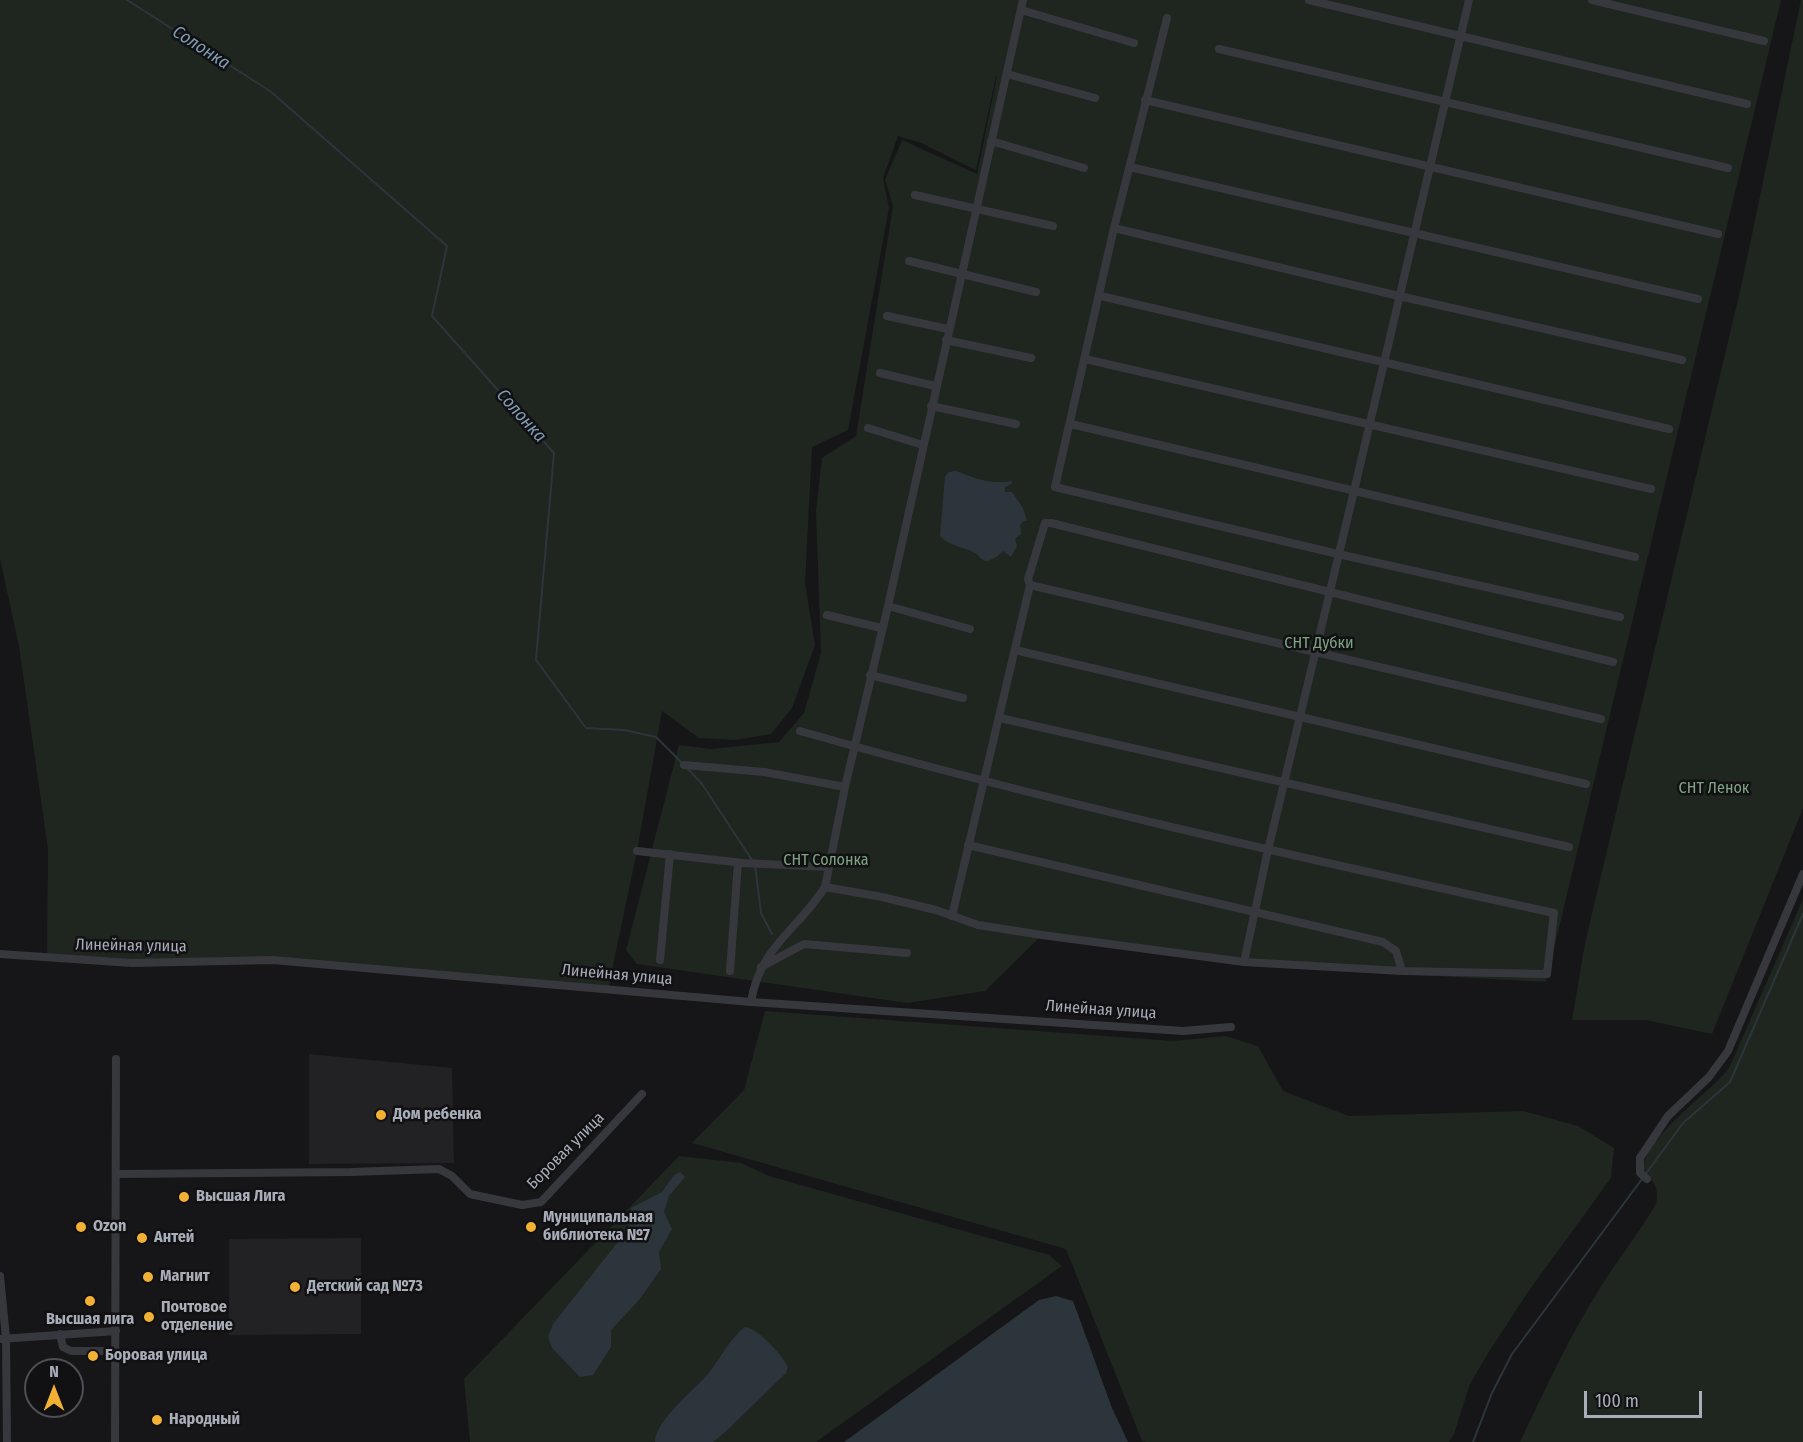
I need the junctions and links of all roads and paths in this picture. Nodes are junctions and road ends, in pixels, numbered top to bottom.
1 (1023, 0) edge
2 (1309, 0) edge
3 (1468, 0) edge
4 (1592, 0) edge
5 (1020, 10) junction
6 (1167, 18) dead end
7 (1460, 36) junction
8 (1764, 41) dead end
9 (1134, 43) dead end
10 (1219, 49) dead end
11 (1007, 74) junction
12 (1095, 98) dead end
13 (1145, 100) junction
14 (1445, 101) junction
15 (1747, 104) dead end
16 (991, 141) junction
17 (1130, 167) junction
18 (1430, 167) junction
19 (1084, 168) dead end
20 (1728, 168) dead end
21 (915, 195) dead end
22 (975, 208) junction
23 (1053, 226) dead end
24 (1114, 228) junction
25 (1414, 233) junction
26 (1718, 234) dead end
27 (909, 261) dead end
28 (960, 275) junction
29 (1036, 292) dead end
30 (1101, 296) dead end
31 (1399, 296) junction
32 (1698, 299) dead end
33 (887, 316) dead end
34 (948, 329) junction
35 (946, 340) junction
36 (1031, 358) dead end
37 (1085, 359) junction
38 (1682, 360) dead end
39 (1383, 363) junction
40 (880, 374) dead end
41 (936, 386) junction
42 (931, 406) junction
43 (1016, 424) dead end
44 (1071, 424) junction
45 (1370, 424) junction
46 (868, 428) dead end
47 (1669, 429) dead end
48 (923, 445) junction
49 (1651, 489) dead end
50 (1354, 491) junction
51 (1338, 554) junction
52 (1635, 557) dead end
53 (1030, 585) junction
54 (1329, 592) junction
55 (888, 606) junction
56 (826, 615) dead end
57 (1620, 617) dead end
58 (881, 628) junction
59 (970, 629) dead end
60 (1015, 650) junction
61 (1316, 652) junction
62 (1613, 662) dead end
63 (870, 675) junction
64 (963, 698) dead end
65 (1300, 717) junction
66 (999, 718) junction
67 (1601, 719) dead end
68 (800, 731) dead end
69 (855, 746) junction
70 (684, 765) dead end
71 (984, 780) junction
72 (1284, 783) junction
73 (1586, 784) dead end
74 (845, 787) junction
75 (968, 845) junction
76 (1569, 848) dead end
77 (1268, 850) junction
78 (637, 851) dead end
79 (670, 854) junction
80 (738, 862) junction
81 (829, 867) junction
82 (1803, 873) edge
83 (825, 887) junction
84 (1254, 912) junction
85 (952, 916) junction
86 (907, 953) dead end
87 (0, 954) edge
88 (660, 960) dead end
89 (1244, 962) junction
90 (761, 967) junction
91 (730, 971) dead end
92 (1402, 971) junction
93 (751, 1002) junction
94 (1231, 1027) dead end
95 (116, 1059) dead end
96 (642, 1095) dead end
97 (116, 1174) junction
98 (1643, 1176) dead end
99 (0, 1276) edge
100 (116, 1331) junction
101 (60, 1334) junction
102 (3, 1338) edge
103 (116, 1351) junction
104 (3, 1426) edge
105 (7, 1442) edge
106 (115, 1442) edge

1 - 5 street
2 - 7 street
3 - 7 street
4 - 8 street
5 - 9 street
5 - 11 street
6 - 13 street
7 - 14 street
7 - 15 street
10 - 14 street
11 - 12 street
11 - 16 street
13 - 17 street
13 - 18 street
14 - 18 street
14 - 20 street
16 - 19 street
16 - 22 street
17 - 24 street
17 - 25 street
18 - 25 street
18 - 26 street
21 - 22 street
22 - 23 street
22 - 28 street
24 - 31 street
24 - 37 street
25 - 31 street
25 - 32 street
27 - 28 street
28 - 29 street
28 - 34 street
30 - 39 street
31 - 38 street
31 - 39 street
33 - 34 street
34 - 35 street
35 - 36 street
35 - 41 street
37 - 44 street
37 - 45 street
39 - 45 street
39 - 47 street
40 - 41 street
41 - 42 street
42 - 43 street
42 - 48 street
44 - 50 street
44 - 51 street
45 - 49 street
45 - 50 street
46 - 48 street
48 - 55 street
50 - 51 street
50 - 52 street
51 - 54 street
51 - 57 street
53 - 54 street
53 - 60 street
53 - 61 street
54 - 61 street
54 - 62 street
55 - 58 street
55 - 59 street
56 - 58 street
58 - 63 street
60 - 65 street
60 - 66 street
61 - 65 street
61 - 67 street
63 - 64 street
63 - 69 street
65 - 72 street
65 - 73 street
66 - 71 street
66 - 72 street
68 - 69 street
69 - 71 street
69 - 74 street
70 - 74 street
71 - 75 street
71 - 77 street
72 - 76 street
72 - 77 street
74 - 81 street
75 - 84 street
75 - 85 street
77 - 84 street
77 - 92 street
78 - 79 street
79 - 80 street
79 - 88 street
80 - 81 street
80 - 91 street
81 - 83 street
82 - 98 street
83 - 85 street
83 - 90 street
84 - 89 street
84 - 92 street
85 - 89 street
86 - 90 street
87 - 93 street, Линейная улица
89 - 92 street
90 - 93 street
93 - 94 street, Линейная улица
95 - 97 street
96 - 97 street, Боровая улица
97 - 100 street
99 - 102 street
100 - 101 street
100 - 103 street
101 - 102 street
101 - 103 street
102 - 104 street
103 - 106 street
104 - 105 street

